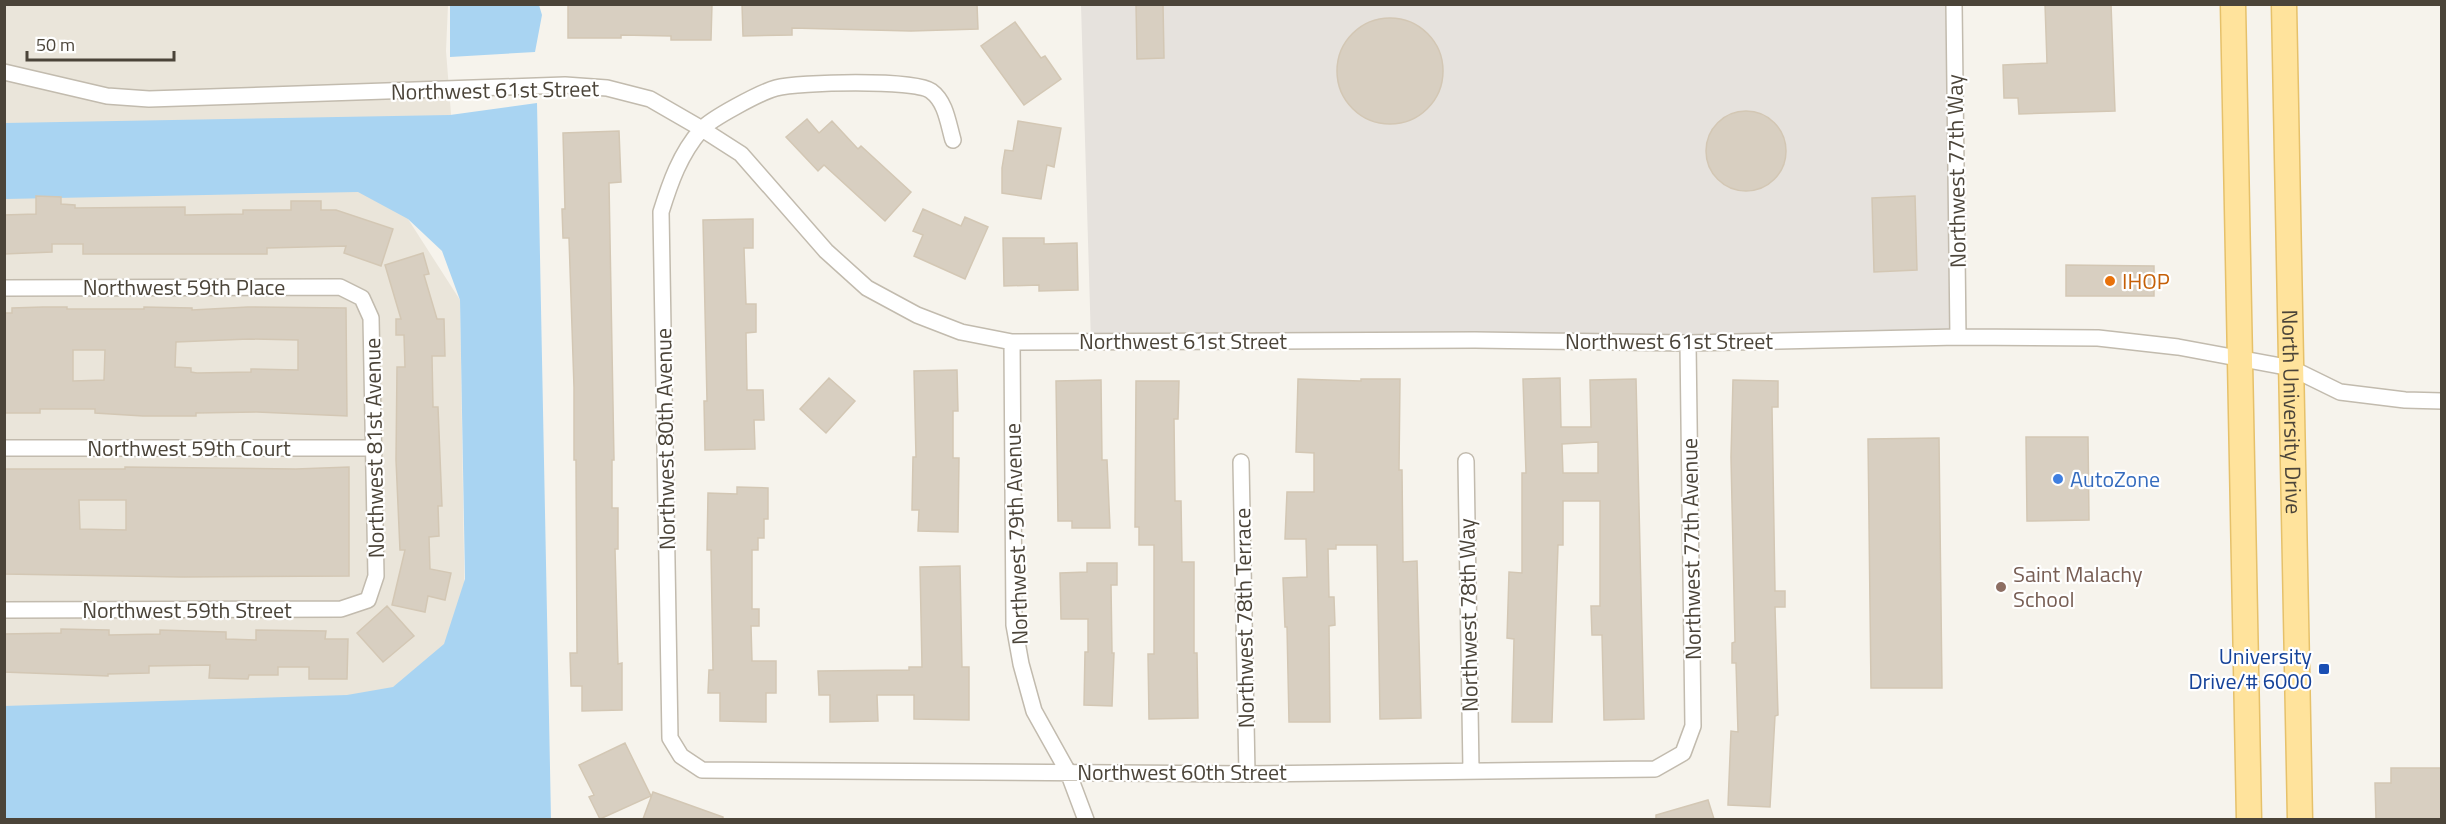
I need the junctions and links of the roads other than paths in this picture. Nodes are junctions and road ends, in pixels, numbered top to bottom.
1 (1954, 4) edge
2 (2233, 4) edge
3 (2284, 4) edge
4 (4, 72) edge
5 (702, 129) junction
6 (953, 140) dead end
7 (4, 288) edge
8 (362, 298) joint
9 (1958, 337) junction
10 (1012, 342) junction
11 (1688, 343) junction
12 (2240, 357) junction
13 (2291, 368) junction
14 (2442, 401) edge
15 (4, 448) edge
16 (374, 448) junction
17 (1466, 460) dead end
18 (1241, 462) dead end
19 (368, 600) joint
20 (4, 610) edge
21 (1683, 753) joint
22 (681, 756) joint
23 (1471, 770) junction
24 (1068, 772) junction
25 (1247, 774) junction
26 (1086, 819) edge
27 (2249, 819) edge
28 (2300, 819) edge

1 - 9 street, Northwest 77th Way
2 - 12 main road
3 - 13 main road, North University Drive
4 - 5 street, Northwest 61st Street
5 - 6 street
5 - 10 street, Northwest 61st Street
5 - 22 street, Northwest 80th Avenue
7 - 8 street, Northwest 59th Place
8 - 16 street, Northwest 81st Avenue
9 - 11 street, Northwest 61st Street
9 - 12 street, Northwest 61st Street
10 - 11 street, Northwest 61st Street
10 - 24 street, Northwest 79th Avenue
11 - 21 street, Northwest 77th Avenue
12 - 13 street, Northwest 61st Street
12 - 27 main road
13 - 14 street, Northwest 61st Street
13 - 28 main road, North University Drive
15 - 16 street, Northwest 59th Court
16 - 19 street, Northwest 81st Avenue
17 - 23 street, Northwest 78th Way
18 - 25 street, Northwest 78th Terrace
19 - 20 street, Northwest 59th Street
21 - 23 street, Northwest 60th Street
22 - 24 street, Northwest 60th Street
23 - 25 street, Northwest 60th Street
24 - 25 street, Northwest 60th Street
24 - 26 street, Northwest 79th Avenue

